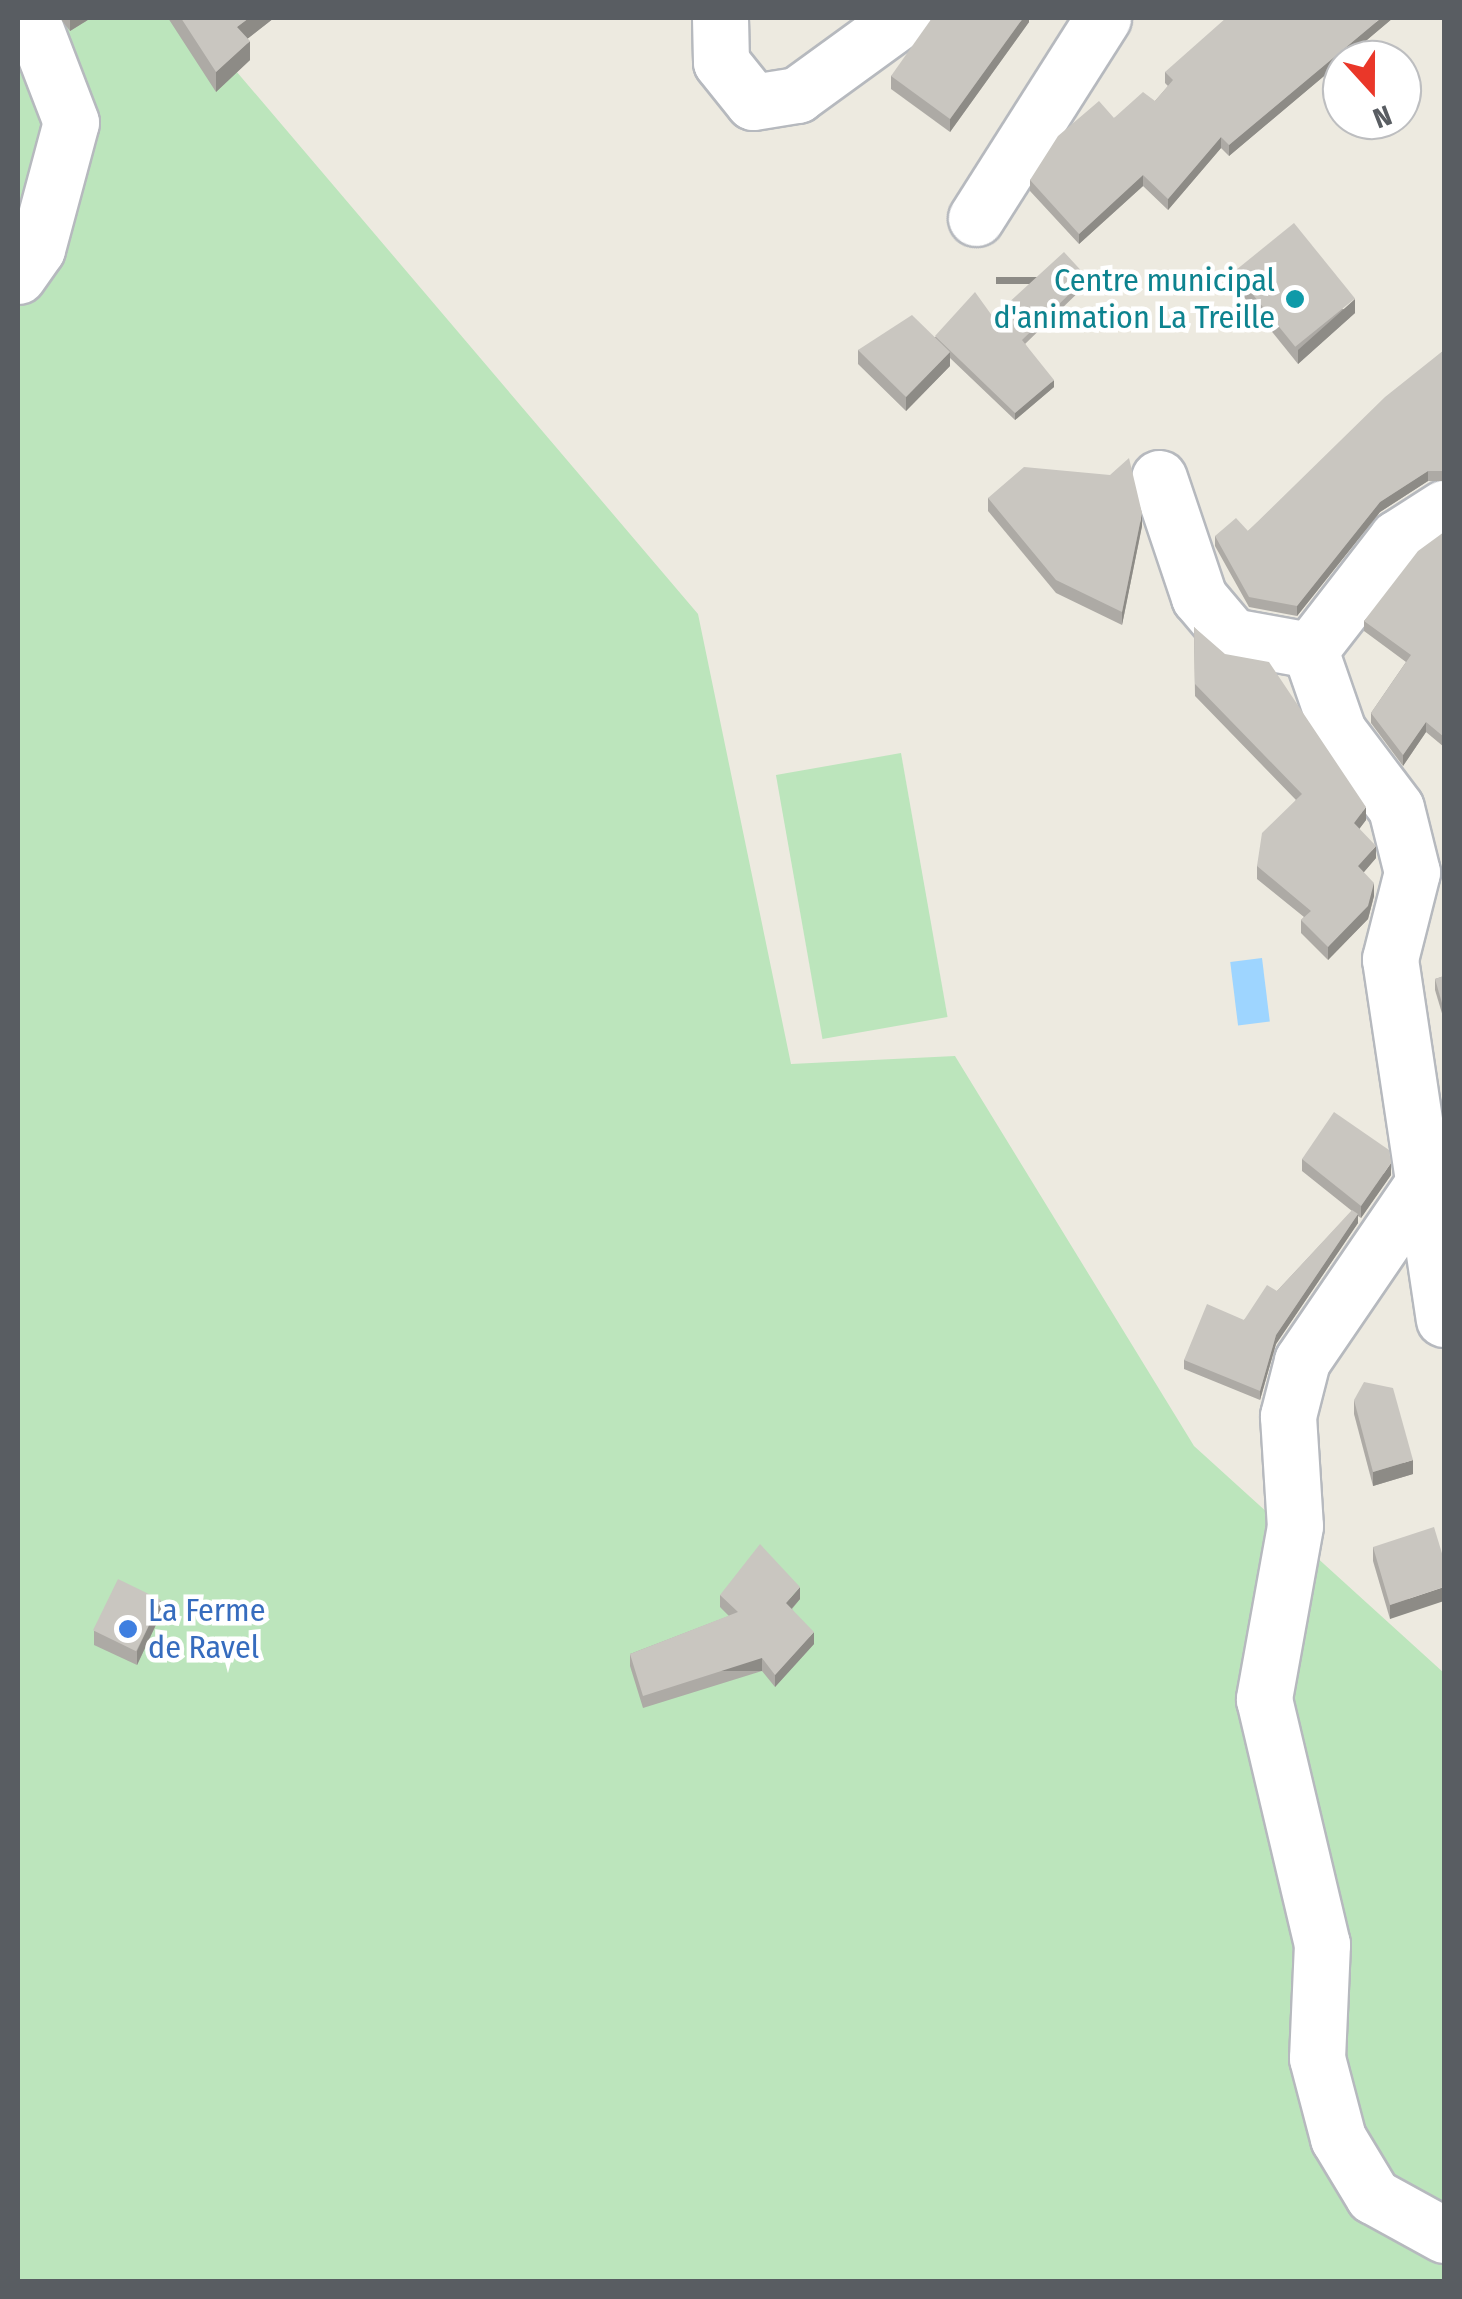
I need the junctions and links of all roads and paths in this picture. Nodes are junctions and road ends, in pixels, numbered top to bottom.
1 (31, 18) edge
2 (720, 18) edge
3 (903, 18) edge
4 (1103, 18) edge
5 (976, 218) dead end
6 (18, 276) edge
7 (1159, 478) dead end
8 (1437, 524) edge
9 (1310, 650) junction
10 (1426, 1179) junction
11 (1439, 1239) edge
12 (1444, 1320) edge
13 (1444, 2235) edge

1 - 6 street
2 - 3 street
4 - 5 street
7 - 9 street
8 - 9 street
9 - 10 street
10 - 11 street
10 - 13 street
11 - 12 street

